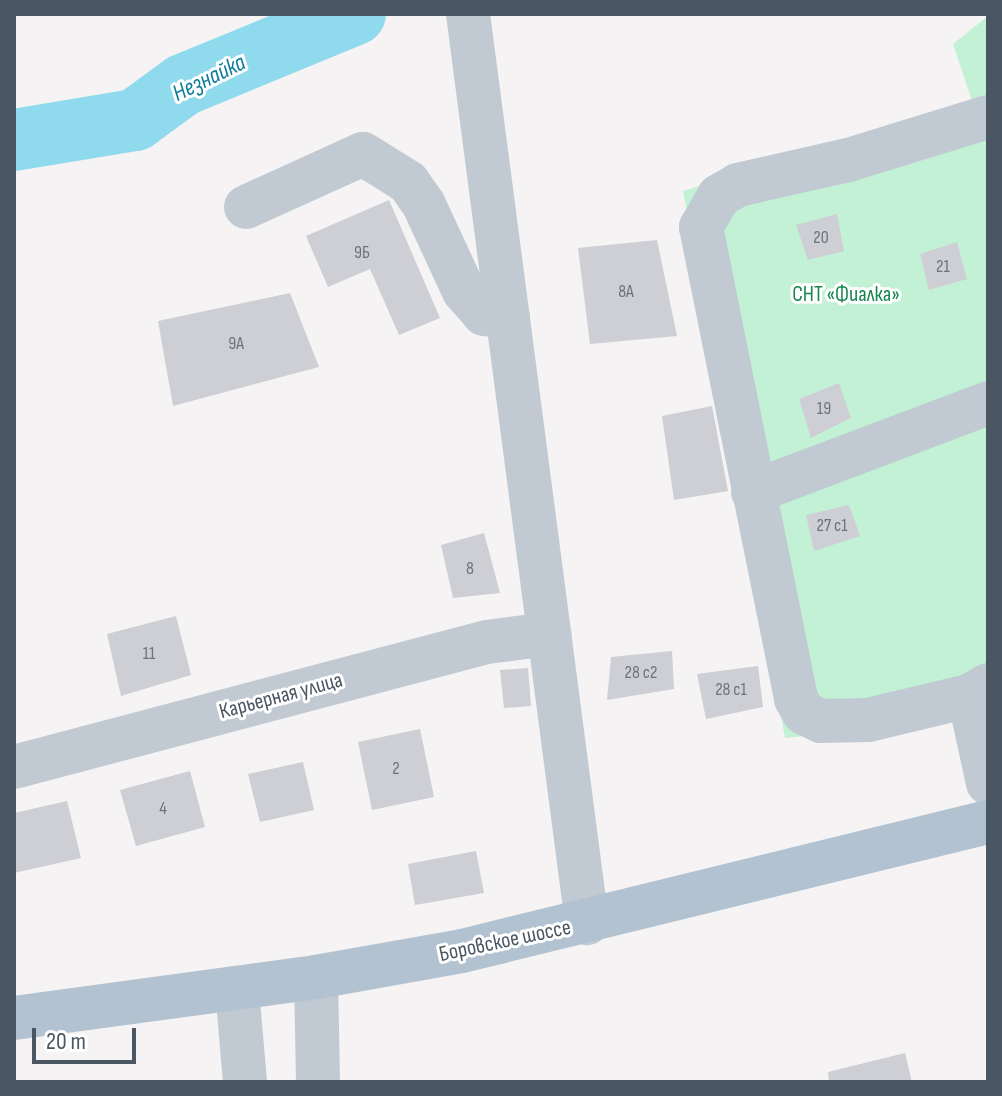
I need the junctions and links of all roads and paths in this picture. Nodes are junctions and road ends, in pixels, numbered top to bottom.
1 (468, 14) edge
2 (988, 117) edge
3 (246, 207) dead end
4 (508, 317) junction
5 (988, 403) edge
6 (753, 492) junction
7 (549, 634) junction
8 (978, 690) edge
9 (14, 767) edge
10 (988, 783) edge
11 (988, 822) edge
12 (587, 923) junction
13 (316, 977) junction
14 (237, 989) junction
15 (14, 1018) edge
16 (245, 1082) edge
17 (318, 1082) edge

1 - 4 street
2 - 6 street
3 - 4 street
4 - 7 street
5 - 6 street
6 - 8 street
7 - 9 street, Карьерная улица
7 - 12 street
8 - 10 street
11 - 12 main road, Боровское шоссе
12 - 13 main road, Боровское шоссе
13 - 14 main road, Боровское шоссе
13 - 17 street
14 - 15 main road, Боровское шоссе
14 - 16 street

